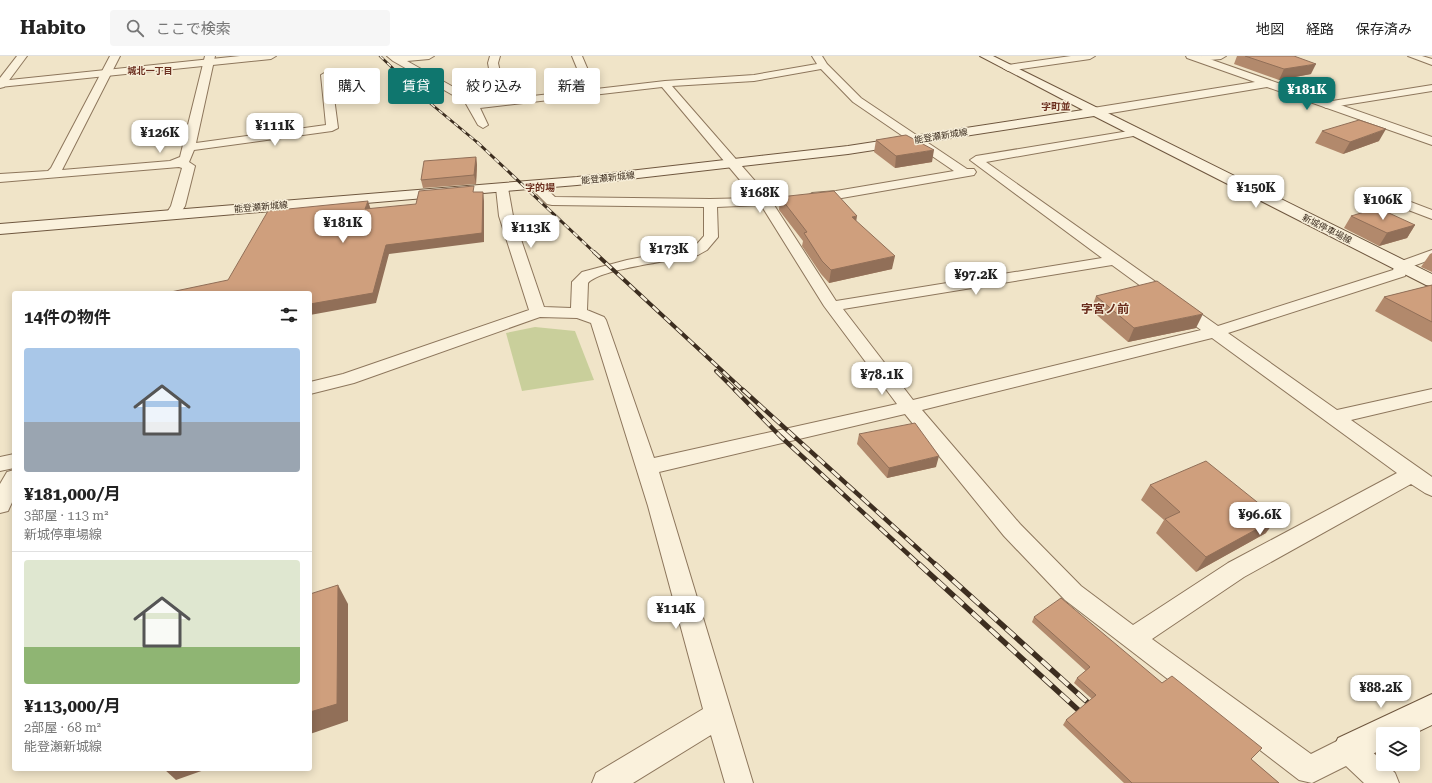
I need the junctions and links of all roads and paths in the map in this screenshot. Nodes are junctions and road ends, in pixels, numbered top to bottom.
1 (115, 56) edge
2 (271, 56) edge
3 (429, 56) edge
4 (495, 56) edge
5 (578, 56) edge
6 (817, 56) edge
7 (985, 56) edge
8 (1089, 56) edge
9 (1221, 56) edge
10 (1413, 56) edge
11 (394, 57) edge
12 (20, 58) edge
13 (1195, 58) edge
14 (209, 59) edge
15 (6, 62) dead end
16 (1432, 62) edge
17 (823, 66) junction
18 (494, 68) edge
19 (583, 68) edge
20 (1008, 68) junction
21 (106, 73) junction
22 (0, 84) edge
23 (665, 84) junction
24 (1267, 84) junction
25 (1432, 88) edge
26 (600, 91) edge
27 (329, 104) edge
28 (487, 104) edge
29 (1326, 105) junction
30 (473, 106) junction
31 (1092, 112) junction
32 (483, 125) dead end
33 (1135, 133) junction
34 (914, 140) junction
35 (1432, 141) edge
36 (188, 147) junction
37 (180, 163) junction
38 (734, 164) junction
39 (985, 169) junction
40 (965, 173) junction
41 (52, 174) junction
42 (0, 178) edge
43 (535, 185) junction
44 (502, 188) junction
45 (1395, 200) dead end
46 (765, 201) junction
47 (710, 203) junction
48 (173, 214) junction
49 (1432, 215) edge
50 (0, 229) edge
51 (1432, 254) edge
52 (1116, 260) junction
53 (1401, 266) junction
54 (1432, 281) edge
55 (832, 306) junction
56 (538, 312) junction
57 (579, 313) junction
58 (1215, 332) junction
59 (312, 388) edge
60 (1432, 395) edge
61 (909, 406) junction
62 (1335, 417) junction
63 (12, 461) edge
64 (0, 464) edge
65 (647, 467) junction
66 (1412, 474) junction
67 (12, 481) edge
68 (1432, 488) edge
69 (0, 505) edge
70 (1132, 639) junction
71 (1432, 709) edge
72 (718, 715) junction
73 (1349, 749) junction
74 (606, 783) edge
75 (739, 783) edge
76 (1385, 783) edge

1 - 21 street
2 - 14 main road
3 - 11 street
4 - 18 street
5 - 19 street
6 - 17 street
7 - 20 main road
8 - 20 street
9 - 13 street
10 - 16 street
11 - 30 street
12 - 15 street
12 - 22 street
13 - 24 main road
14 - 21 main road
14 - 36 street
17 - 23 street
17 - 34 street
20 - 31 main road
21 - 22 main road
21 - 41 street
23 - 26 street
23 - 38 street
24 - 29 main road
24 - 31 main road, 能登瀬新城線
25 - 29 street
27 - 36 street
28 - 30 street
29 - 35 main road
30 - 32 street
31 - 33 main road, 新城停車場線
31 - 34 main road, 能登瀬新城線
33 - 39 street
33 - 53 main road, 新城停車場線
34 - 38 main road, 能登瀬新城線
34 - 40 street
36 - 37 street
37 - 41 street
37 - 48 street
38 - 43 main road, 能登瀬新城線
38 - 46 street
39 - 40 street
39 - 52 street
40 - 46 street
41 - 42 street
43 - 44 main road, 能登瀬新城線
43 - 47 street
44 - 48 main road, 能登瀬新城線
44 - 56 street
45 - 49 street
46 - 47 street
46 - 55 street
47 - 57 street
48 - 50 main road, 能登瀬新城線
51 - 53 street
52 - 55 street
52 - 58 street
53 - 54 main road, 新城停車場線
53 - 58 street
55 - 61 street
56 - 57 street
56 - 59 street
57 - 65 street
58 - 61 street
58 - 62 street
60 - 62 street
61 - 65 street
61 - 70 street
62 - 66 street
63 - 64 street
65 - 72 street
66 - 68 street
66 - 70 street
67 - 69 street
70 - 73 street
71 - 73 main road
72 - 74 street
72 - 75 street
73 - 76 street

